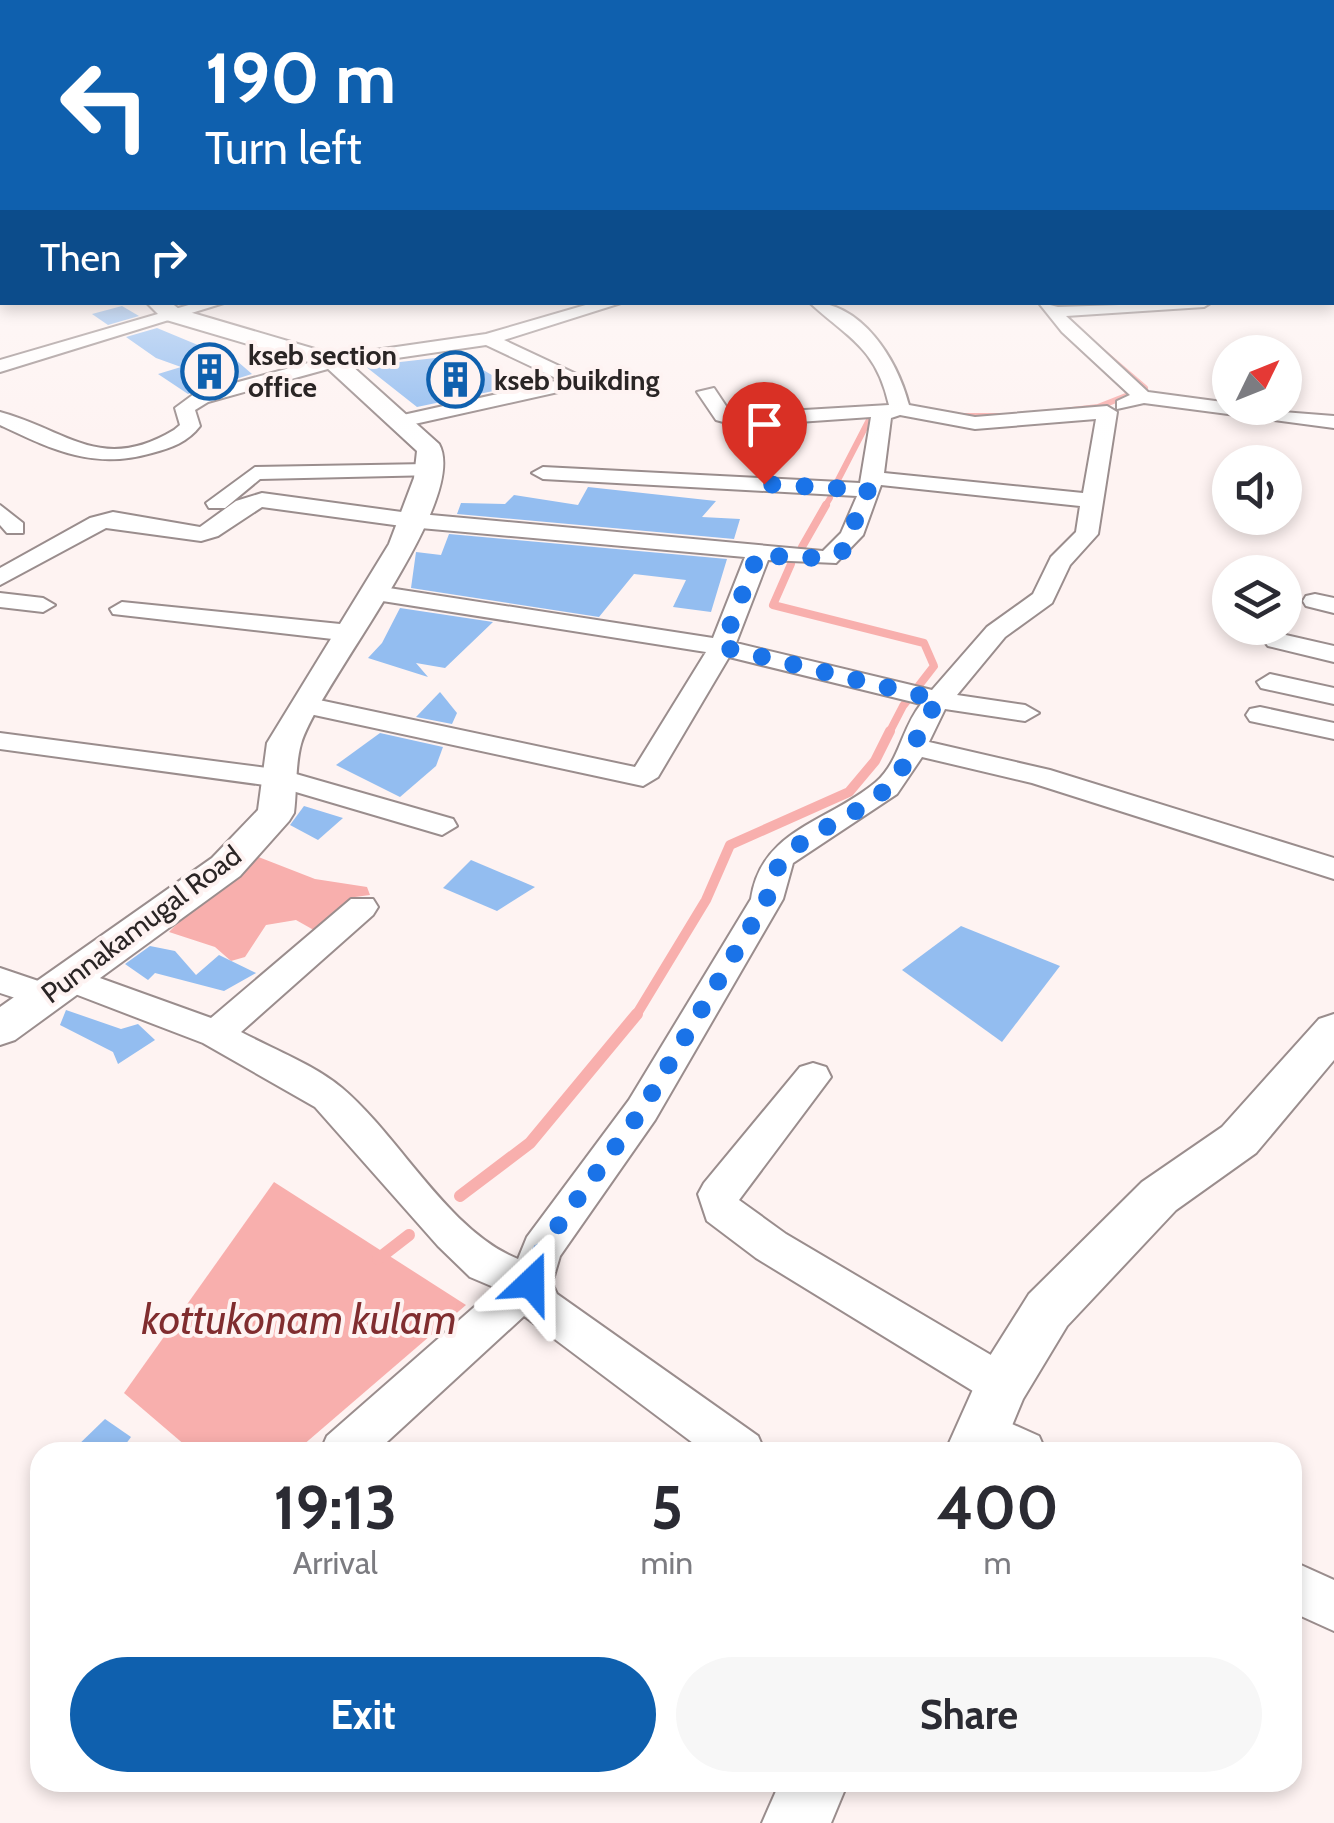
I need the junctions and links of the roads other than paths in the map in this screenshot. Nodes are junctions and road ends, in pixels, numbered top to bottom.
1 (192, 305) edge
2 (606, 305) edge
3 (822, 305) edge
4 (1127, 305) edge
5 (163, 308) edge
6 (1050, 308) edge
7 (488, 339) junction
8 (334, 362) junction
9 (0, 366) edge
10 (707, 392) dead end
11 (1142, 397) junction
12 (893, 409) junction
13 (1108, 412) junction
14 (0, 418) edge
15 (400, 421) junction
16 (1334, 422) edge
17 (428, 470) junction
18 (542, 473) dead end
19 (869, 484) junction
20 (1094, 501) junction
21 (217, 503) dead end
22 (409, 520) junction
23 (758, 554) junction
24 (0, 578) edge
25 (376, 593) junction
26 (4, 605) edge
27 (43, 605) dead end
28 (122, 609) dead end
29 (350, 633) junction
30 (1298, 645) edge
31 (722, 647) junction
32 (1334, 654) edge
33 (1270, 682) dead end
34 (1334, 696) edge
35 (939, 700) junction
36 (305, 705) junction
37 (1025, 713) dead end
38 (1260, 715) dead end
39 (1334, 731) edge
40 (0, 741) edge
41 (910, 746) junction
42 (282, 779) junction
43 (442, 826) dead end
44 (1334, 868) edge
45 (362, 908) dead end
46 (0, 980) edge
47 (60, 988) junction
48 (0, 1028) edge
49 (1334, 1030) edge
50 (216, 1034) junction
51 (813, 1077) dead end
52 (531, 1283) junction
53 (1002, 1386) junction
54 (354, 1442) edge
55 (728, 1442) edge
56 (994, 1442) edge
57 (1302, 1591) edge
58 (1334, 1606) edge
59 (810, 1792) edge
60 (796, 1823) edge

1 - 5 street
2 - 7 street
3 - 12 street
4 - 6 street
5 - 8 street
5 - 9 street
6 - 11 street
7 - 8 street
7 - 15 street
8 - 14 street
8 - 15 street
10 - 12 street
11 - 13 street
11 - 16 street
12 - 13 street
12 - 19 street
13 - 20 street
15 - 17 street
17 - 21 street
17 - 22 street, Punnakamugal Road
18 - 19 street
19 - 20 street
19 - 23 street
20 - 35 street
22 - 23 street
22 - 24 street
22 - 25 street, Punnakamugal Road
23 - 31 street
25 - 29 street, Punnakamugal Road
25 - 31 street
26 - 27 street
28 - 29 street
29 - 36 street, Punnakamugal Road
30 - 32 street
31 - 35 street
31 - 36 street
33 - 34 street
35 - 37 street
35 - 41 street
36 - 42 street, Punnakamugal Road
38 - 39 street
40 - 42 street
41 - 44 street
41 - 52 street
42 - 43 street
42 - 47 street, Punnakamugal Road
45 - 50 street
46 - 47 street
47 - 48 street, Punnakamugal Road
47 - 50 street
49 - 53 street
50 - 52 street
51 - 53 street
52 - 54 street
52 - 55 street
53 - 56 street
57 - 58 street
59 - 60 street

